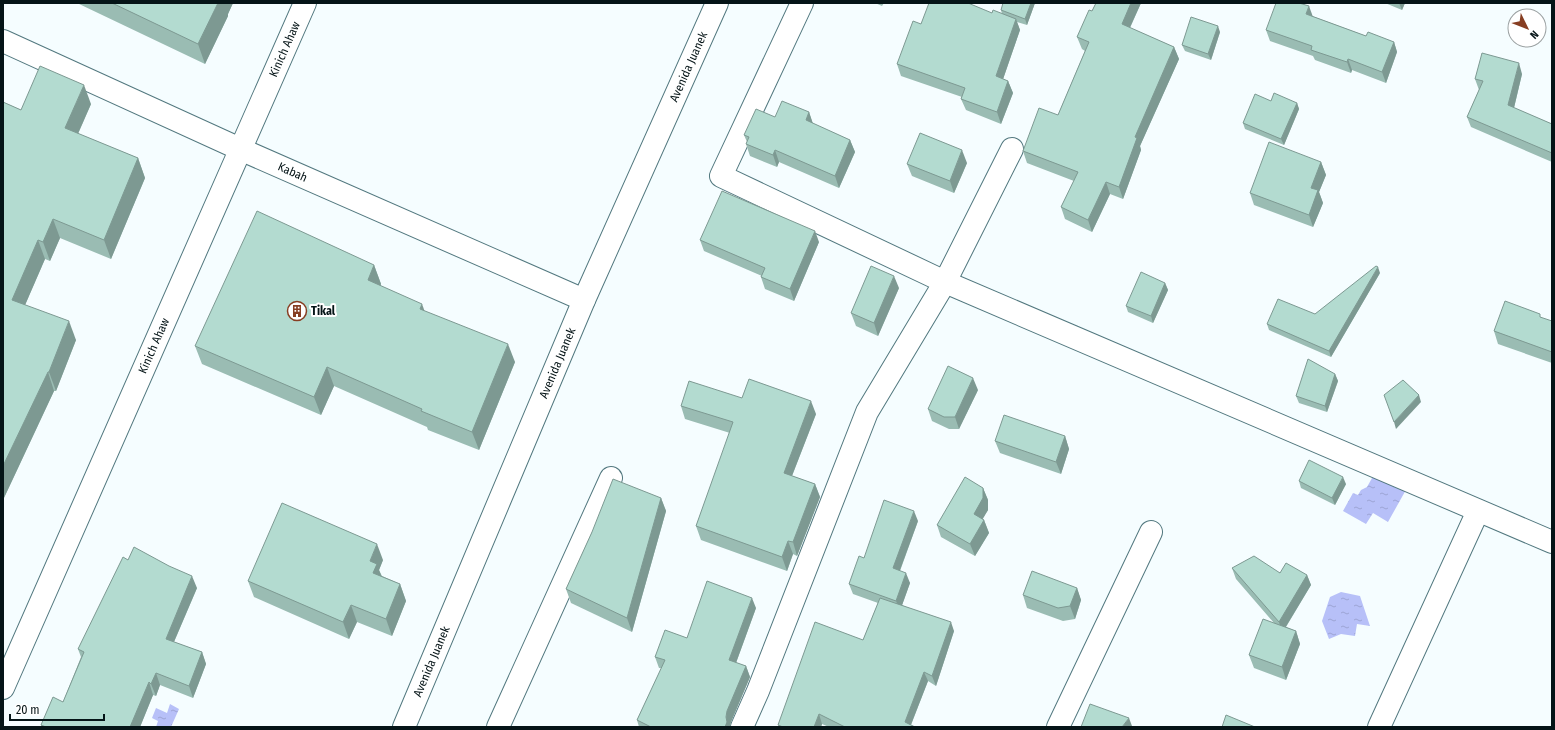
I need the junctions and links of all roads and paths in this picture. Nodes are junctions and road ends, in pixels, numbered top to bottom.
1 (305, 3) edge
2 (717, 3) edge
3 (802, 3) edge
4 (3, 41) edge
5 (240, 149) junction
6 (1012, 149) dead end
7 (945, 282) junction
8 (584, 300) junction
9 (611, 478) dead end
10 (1478, 511) junction
11 (1151, 532) dead end
12 (1552, 542) edge
13 (3, 688) edge
14 (404, 727) edge
15 (498, 727) edge
16 (742, 727) edge
17 (1058, 727) edge
18 (1379, 727) edge

1 - 5 street, Kinich Ahaw
2 - 8 street, Avenida Juanek
3 - 7 street
4 - 5 street, Kabah
5 - 8 street, Kabah
5 - 13 street, Kinich Ahaw
6 - 7 street
7 - 10 street
7 - 16 street
8 - 14 street, Avenida Juanek
9 - 15 street
10 - 12 street
10 - 18 street
11 - 17 street

